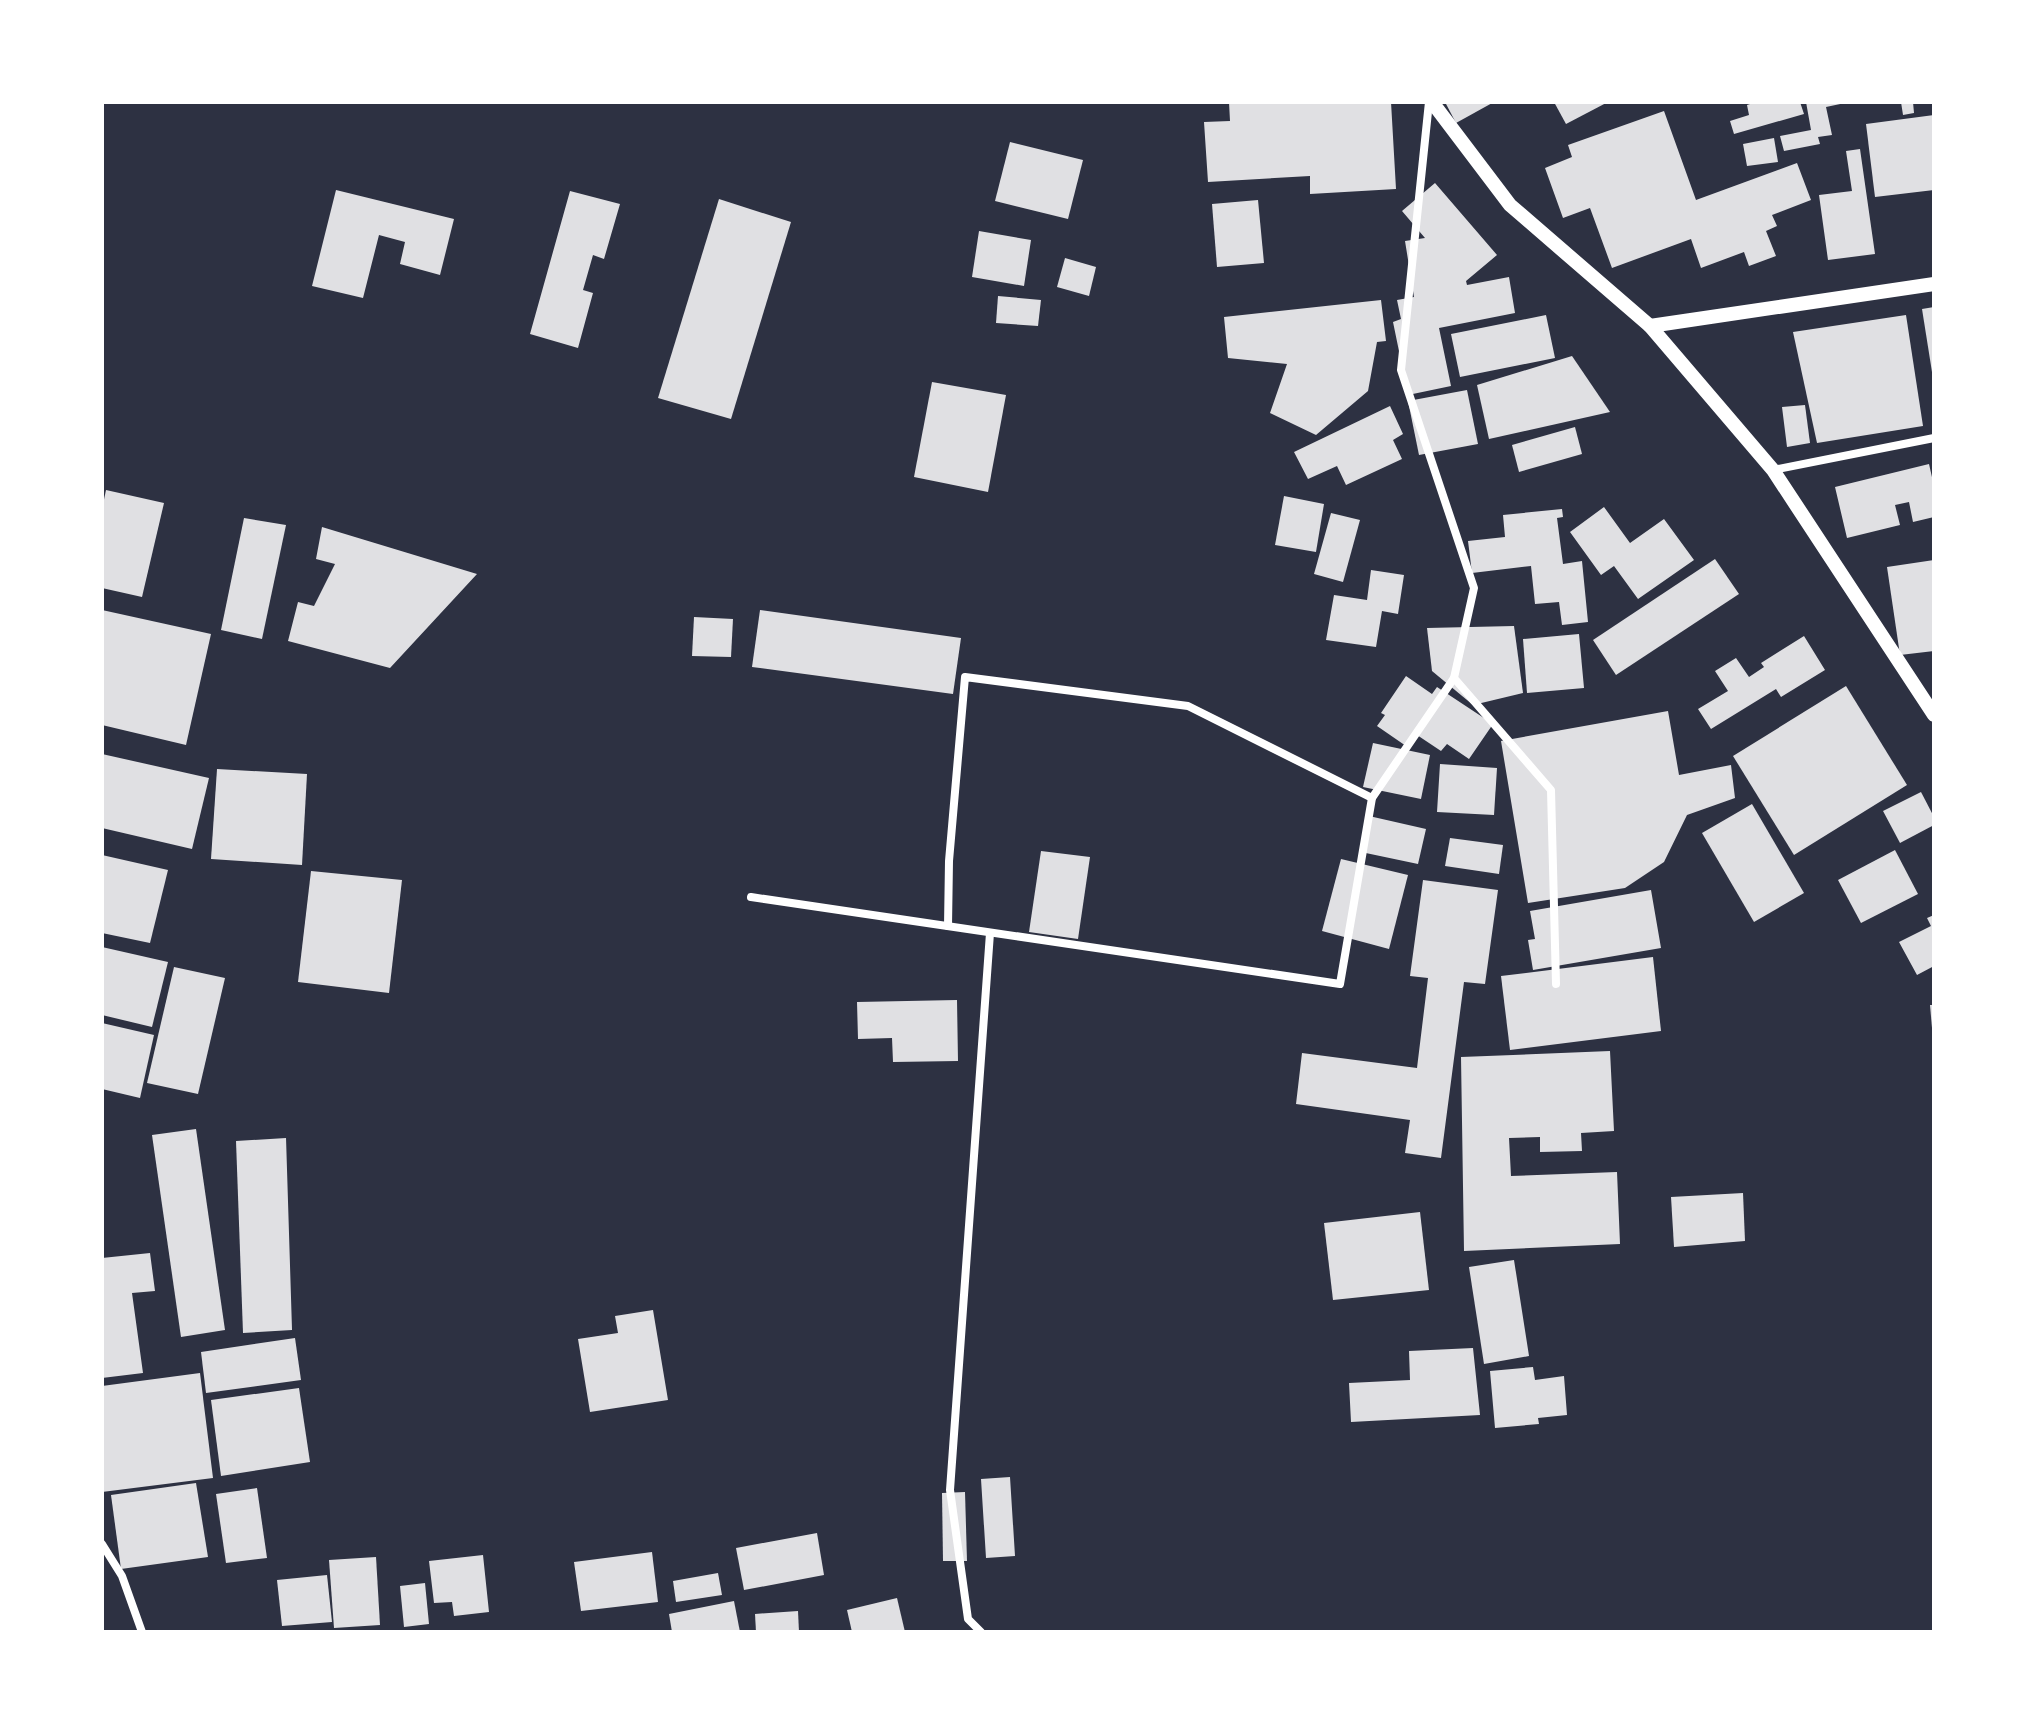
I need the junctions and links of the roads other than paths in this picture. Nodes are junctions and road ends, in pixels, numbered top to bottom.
1 (1430, 102) edge
2 (1934, 284) edge
3 (1650, 326) junction
4 (1934, 438) edge
5 (1773, 470) junction
6 (1454, 678) junction
7 (1934, 715) edge
8 (1372, 798) junction
9 (751, 897) dead end
10 (948, 926) junction
11 (990, 933) junction
12 (1556, 984) dead end
13 (102, 1544) edge
14 (142, 1632) edge
15 (981, 1632) edge

1 - 3 street
1 - 6 street
2 - 3 street
3 - 5 street
4 - 5 street
5 - 7 street
6 - 8 street
6 - 12 street
8 - 10 street
8 - 11 street
9 - 10 street
10 - 11 street
11 - 15 street
13 - 14 street

